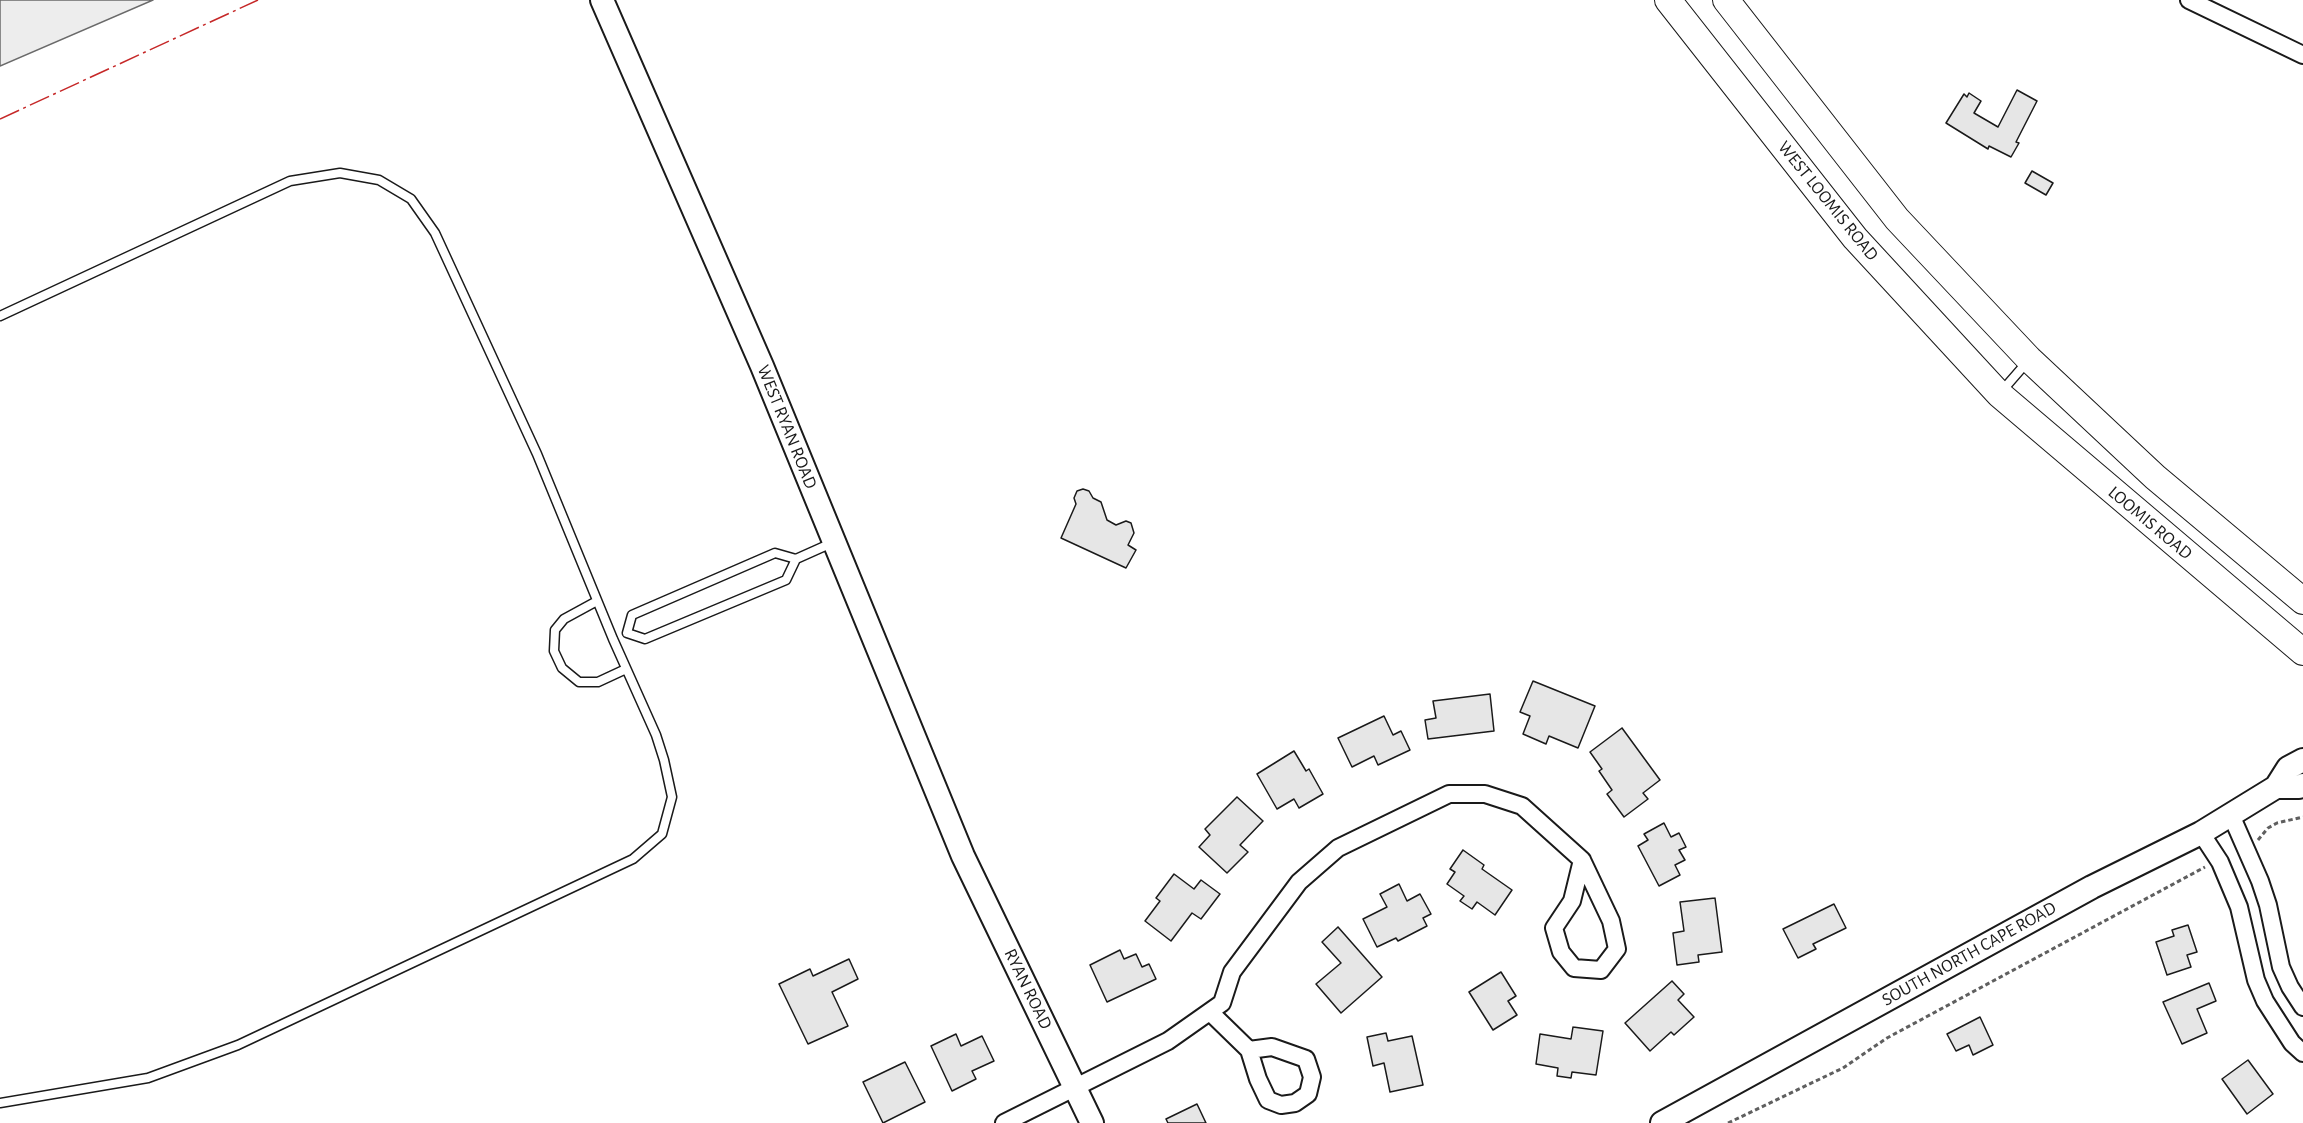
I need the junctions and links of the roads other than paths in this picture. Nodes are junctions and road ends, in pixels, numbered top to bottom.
1 (602, 0) edge
2 (1668, 0) edge
3 (1726, 0) edge
4 (2189, 0) edge
5 (2303, 55) edge
6 (0, 316) edge
7 (2029, 360) junction
8 (1999, 394) junction
9 (834, 542) junction
10 (796, 559) junction
11 (597, 601) junction
12 (2303, 601) edge
13 (2272, 627) junction
14 (627, 633) junction
15 (613, 639) junction
16 (2303, 652) edge
17 (2303, 668) edge
18 (626, 669) junction
19 (2303, 760) edge
20 (2303, 785) edge
21 (2276, 787) junction
22 (2231, 815) junction
23 (2201, 833) junction
24 (963, 856) joint
25 (1582, 860) junction
26 (2303, 1007) edge
27 (1210, 1012) junction
28 (1249, 1050) dead end
29 (2303, 1053) edge
30 (1076, 1088) junction
31 (0, 1103) edge
32 (1669, 1122) edge
33 (1004, 1123) edge
34 (1092, 1123) edge

1 - 9 street, WEST RYAN ROAD
2 - 8 main road, WEST LOOMIS ROAD
3 - 7 main road
4 - 5 street
6 - 11 lane
7 - 8 lane
7 - 12 main road
8 - 13 main road, LOOMIS ROAD
9 - 10 lane
9 - 24 street, WEST RYAN ROAD
10 - 14 lane
10 - 14 lane
11 - 15 lane
11 - 18 lane
13 - 16 main road, LOOMIS ROAD
13 - 17 main road
14 - 15 lane
15 - 18 lane
18 - 31 lane
19 - 21 street, SOUTH NORTH CAPE ROAD
20 - 21 street, SOUTH NORTH CAPE ROAD
21 - 22 street, SOUTH NORTH CAPE ROAD
22 - 23 street, SOUTH NORTH CAPE ROAD
22 - 26 street
23 - 29 street
23 - 32 street, SOUTH NORTH CAPE ROAD
24 - 30 street, RYAN ROAD
25 - 25 street
25 - 27 street
27 - 28 street
27 - 30 street
30 - 33 street
30 - 34 street, RYAN ROAD

